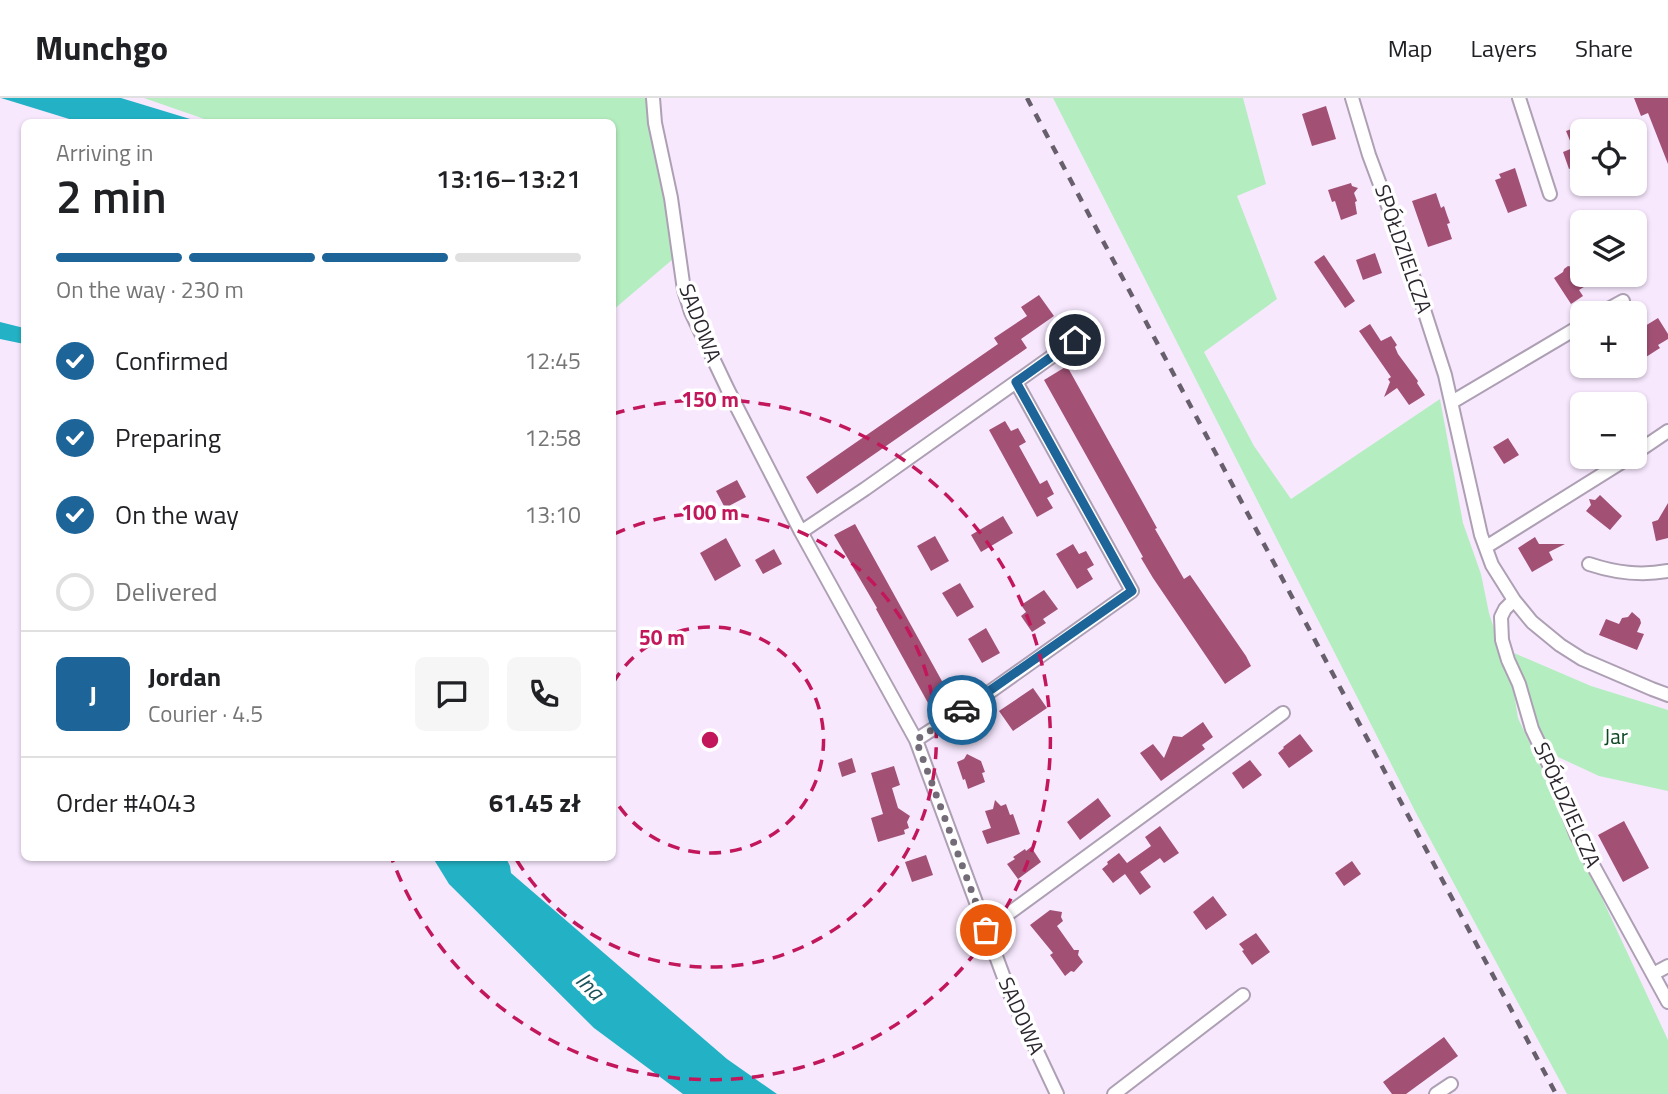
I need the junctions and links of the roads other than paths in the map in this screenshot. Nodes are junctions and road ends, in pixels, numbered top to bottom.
1 (653, 98) edge
2 (1352, 98) edge
3 (1519, 98) edge
4 (1550, 194) dead end
5 (1570, 332) edge
6 (1075, 340) dead end
7 (1016, 382) junction
8 (1452, 402) junction
9 (1668, 432) edge
10 (1647, 446) edge
11 (1611, 469) edge
12 (801, 532) junction
13 (1486, 547) junction
14 (1589, 564) dead end
15 (1668, 571) edge
16 (1514, 600) junction
17 (1668, 695) edge
18 (1283, 713) dead end
19 (916, 740) junction
20 (986, 930) junction
21 (1668, 966) edge
22 (1653, 974) junction
23 (1243, 995) dead end
24 (1668, 1002) edge
25 (1451, 1084) dead end
26 (1057, 1094) edge
27 (1114, 1094) edge
28 (1436, 1094) edge

1 - 12 street, SADOWA
2 - 8 street, SPÓŁDZIELCZA
3 - 4 street
5 - 8 street
6 - 7 street
7 - 12 street
7 - 19 street
8 - 13 street, SPÓŁDZIELCZA
9 - 10 street
11 - 13 street
12 - 19 street, SADOWA
13 - 16 street, SPÓŁDZIELCZA
14 - 15 street
16 - 17 street, SPÓŁDZIELCZA
16 - 22 street, SPÓŁDZIELCZA
18 - 20 street
19 - 20 street, SADOWA
20 - 26 street, SADOWA
21 - 22 street
22 - 24 street, SPÓŁDZIELCZA
23 - 27 street
25 - 28 street

